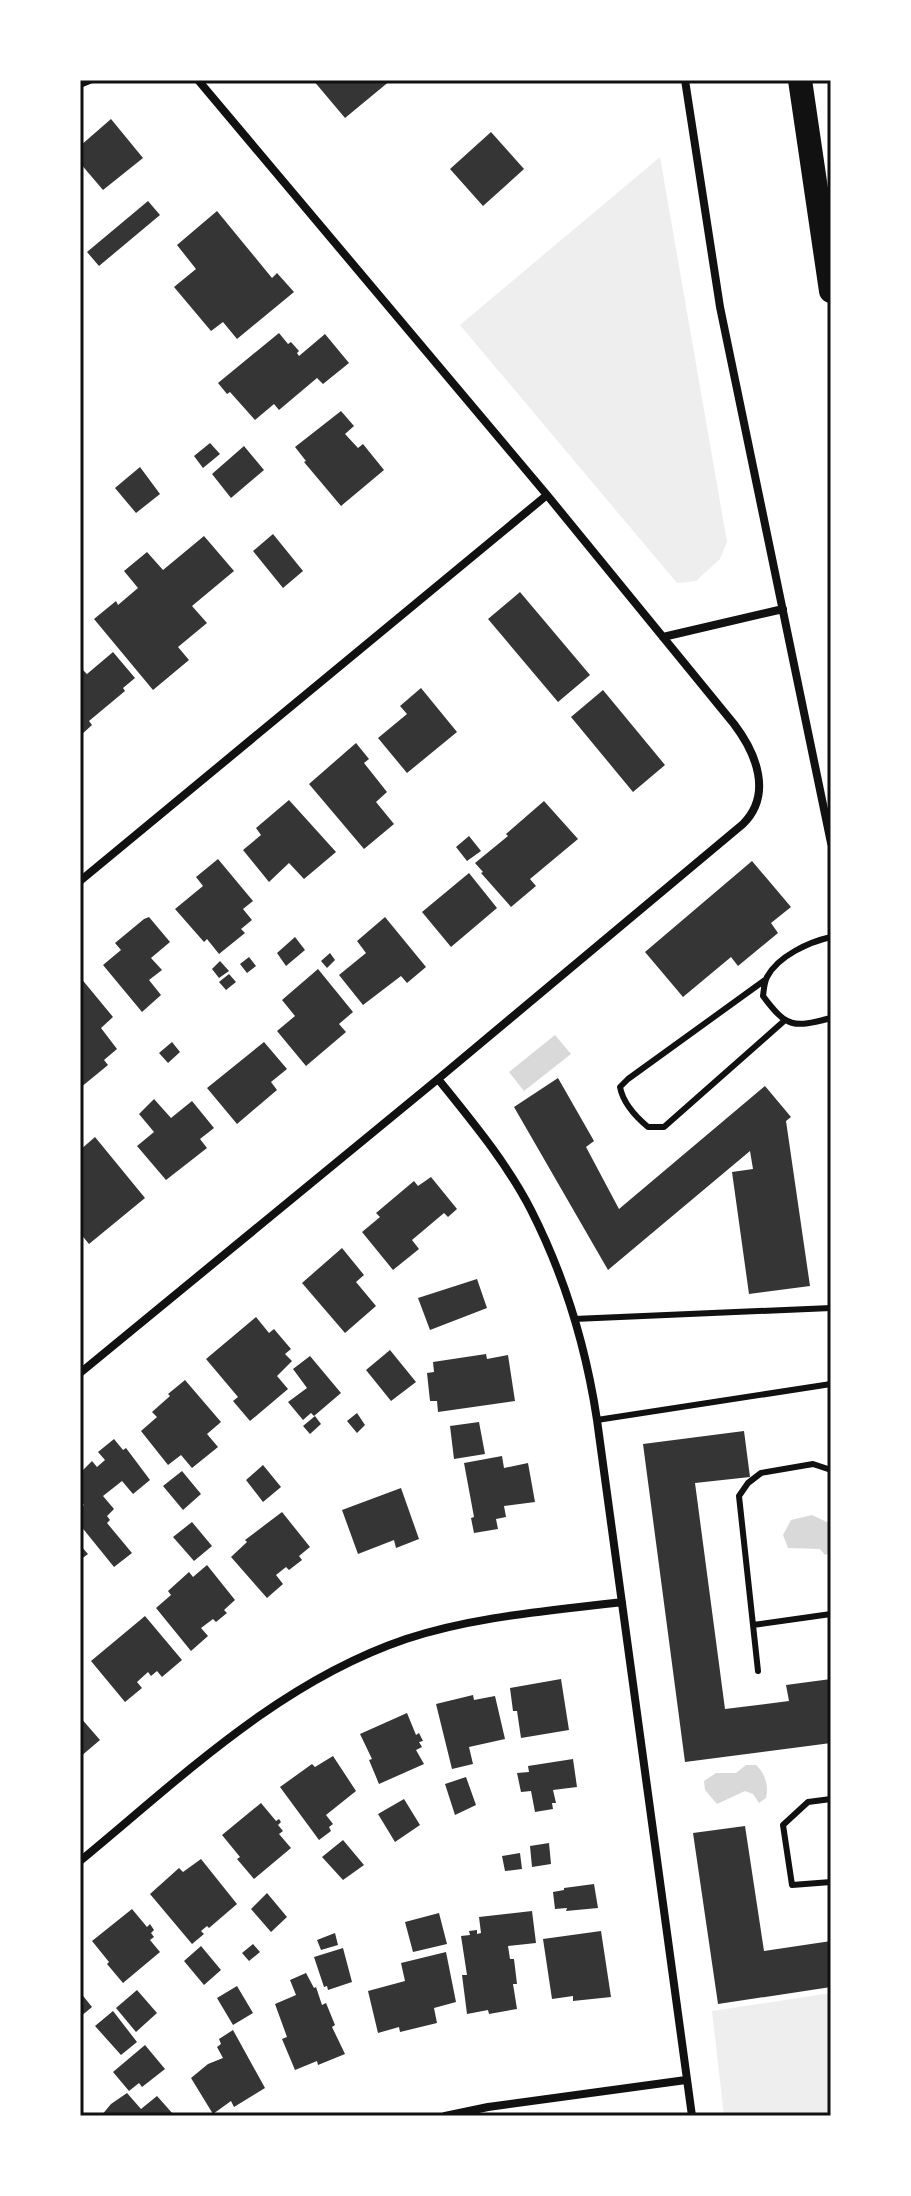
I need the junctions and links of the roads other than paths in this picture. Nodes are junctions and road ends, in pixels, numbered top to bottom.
1 (92, 80) edge
2 (198, 80) edge
3 (685, 80) edge
4 (800, 80) edge
5 (80, 85) edge
6 (831, 291) edge
7 (547, 495) junction
8 (783, 609) junction
9 (663, 637) junction
10 (831, 843) edge
11 (80, 881) edge
12 (831, 937) edge
13 (765, 980) junction
14 (831, 1018) edge
15 (784, 1021) junction
16 (438, 1079) junction
17 (831, 1308) edge
18 (574, 1319) junction
19 (80, 1373) edge
20 (831, 1384) edge
21 (597, 1420) junction
22 (831, 1470) edge
23 (622, 1602) junction
24 (831, 1614) edge
25 (753, 1625) junction
26 (758, 1671) dead end
27 (831, 1799) edge
28 (80, 1861) edge
29 (831, 1882) edge
30 (686, 2080) junction
31 (445, 2116) edge
32 (692, 2116) edge

1 - 5 lane
2 - 7 street
3 - 8 street
4 - 6 highway
7 - 9 street
7 - 11 street
8 - 9 street
8 - 10 street
9 - 16 street
12 - 13 lane
13 - 15 lane
13 - 15 lane
14 - 15 lane
16 - 18 street
16 - 19 street
17 - 18 lane
18 - 21 street
20 - 21 lane
21 - 23 street
22 - 25 lane
23 - 28 street
23 - 30 street
24 - 25 lane
25 - 26 lane
27 - 29 lane
30 - 31 street
30 - 32 street

